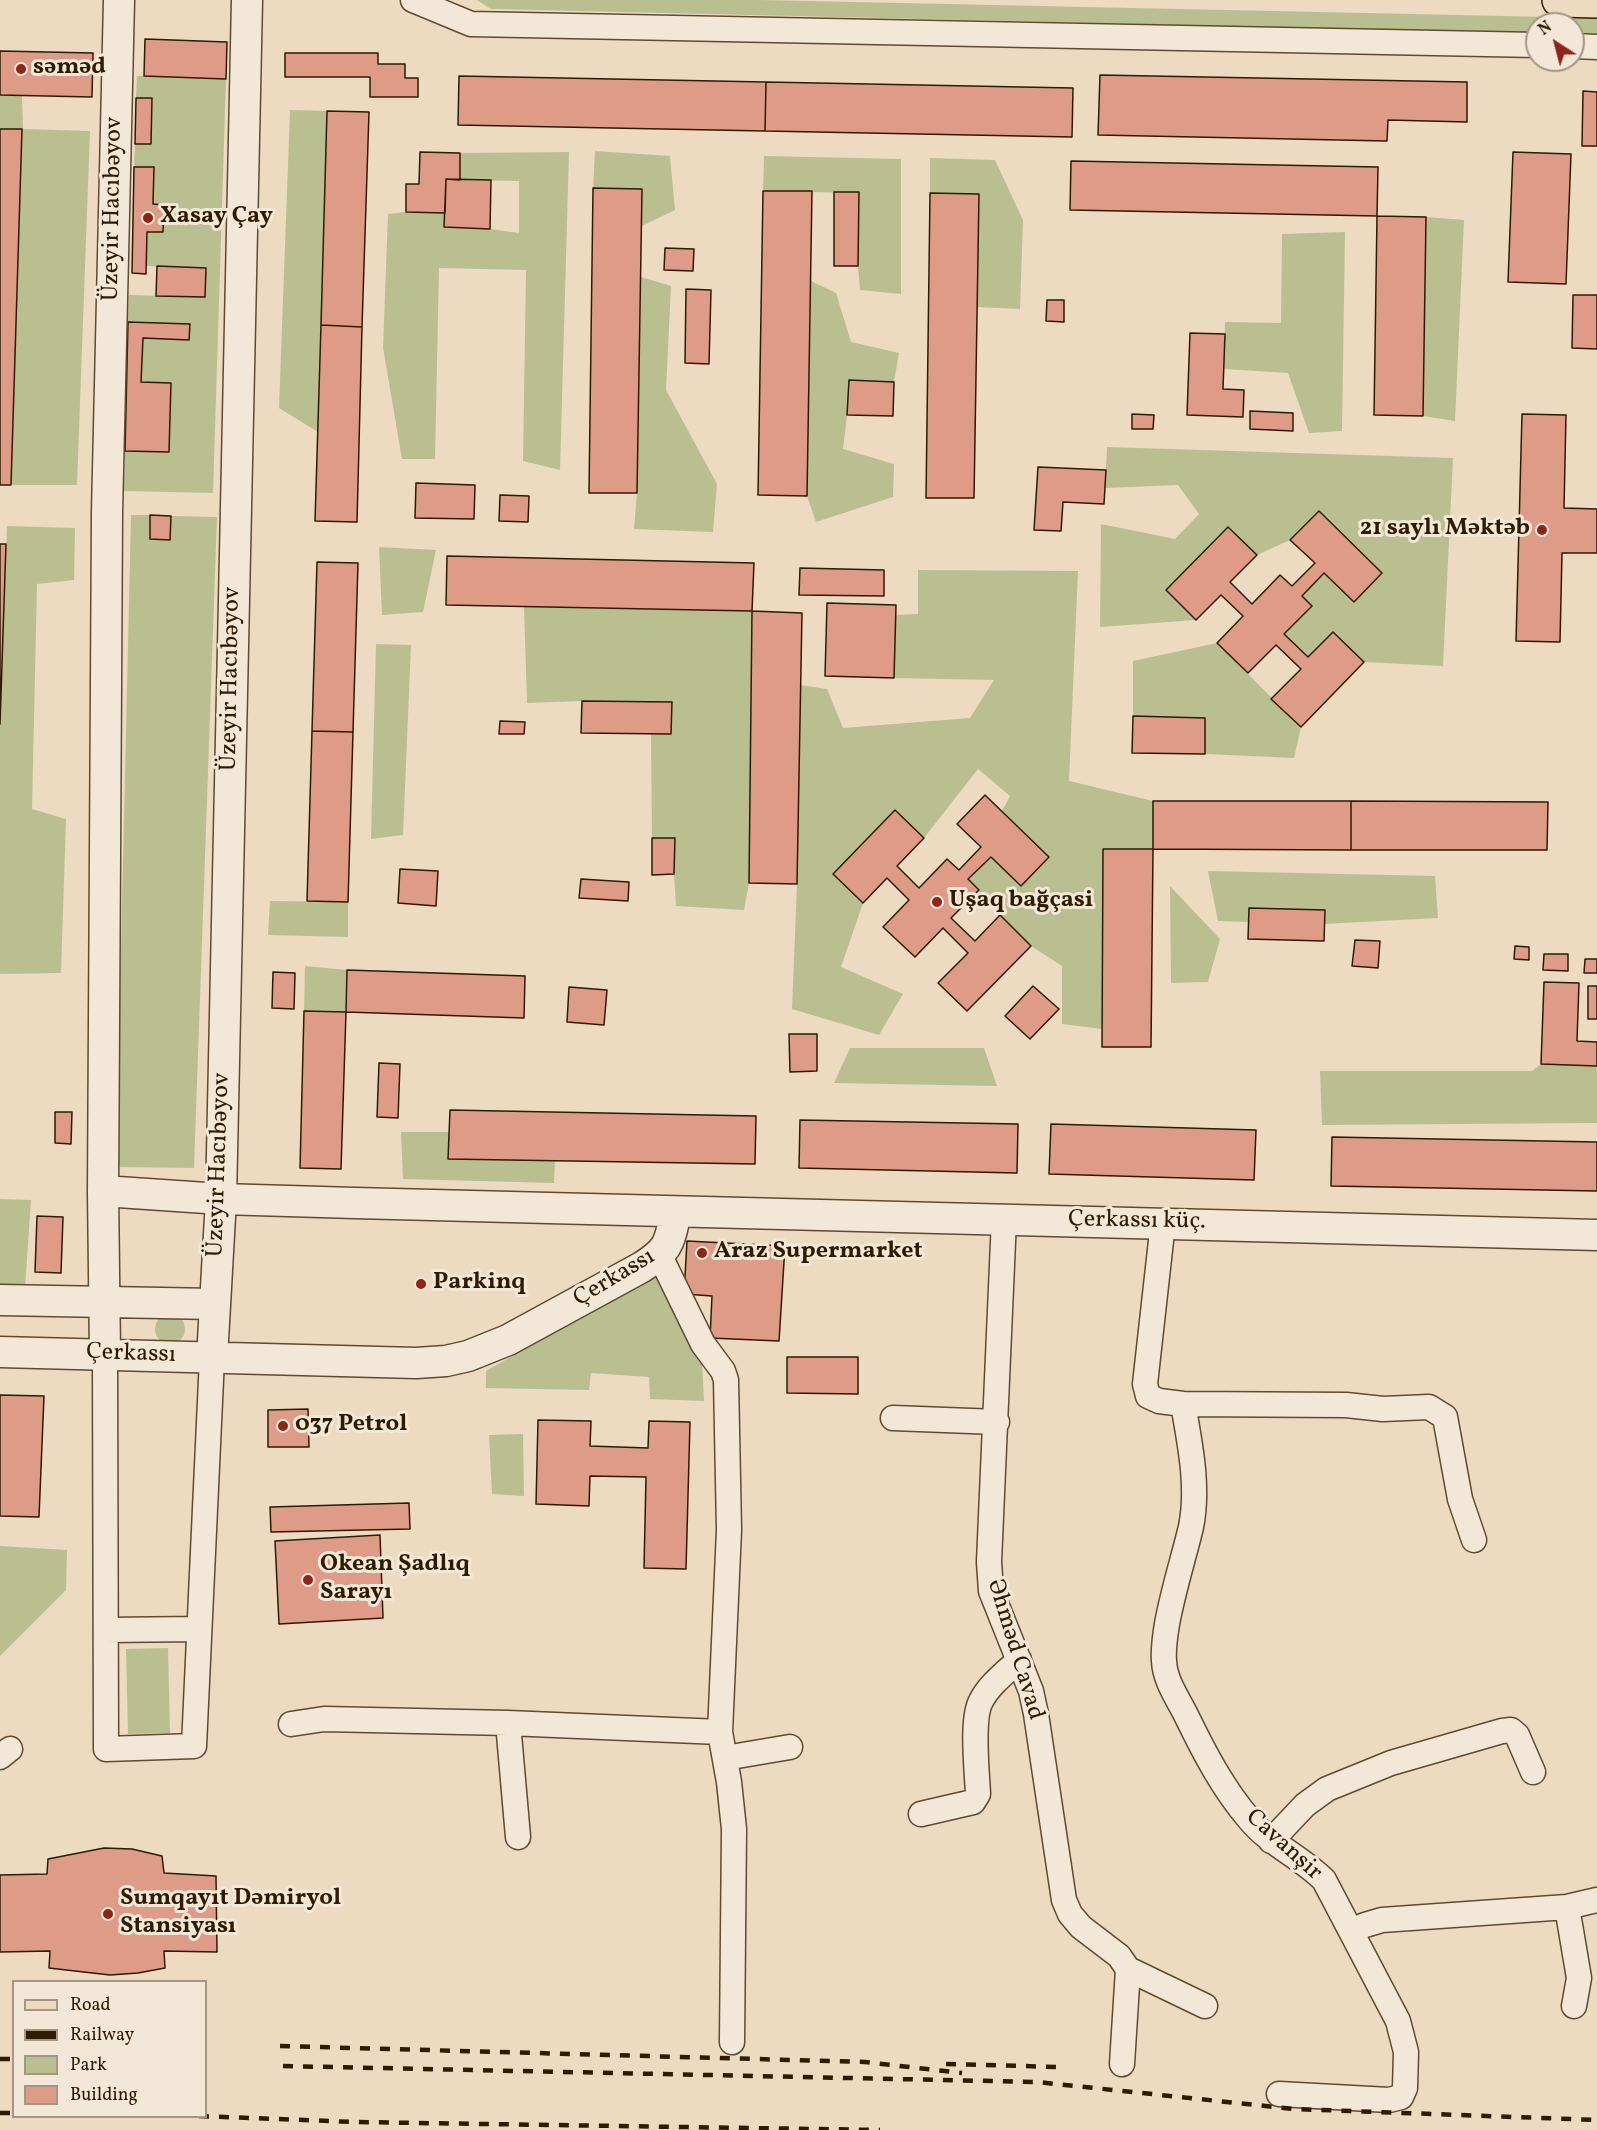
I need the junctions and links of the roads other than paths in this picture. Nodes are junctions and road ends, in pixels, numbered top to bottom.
1 (119, 0) edge
2 (248, 0) edge
3 (413, 0) edge
4 (1559, 0) edge
5 (1597, 1) edge
6 (1525, 45) edge
7 (103, 1191) junction
8 (221, 1199) junction
9 (676, 1212) junction
10 (1004, 1218) junction
11 (1163, 1223) junction
12 (1597, 1235) edge
13 (660, 1256) junction
14 (0, 1300) edge
15 (103, 1301) junction
16 (215, 1304) junction
17 (0, 1352) edge
18 (105, 1354) junction
19 (212, 1358) junction
20 (1183, 1404) junction
21 (892, 1418) dead end
22 (997, 1422) junction
23 (1474, 1540) dead end
24 (198, 1629) junction
25 (106, 1630) junction
26 (1019, 1660) junction
27 (507, 1723) junction
28 (291, 1724) dead end
29 (720, 1732) junction
30 (790, 1747) dead end
31 (725, 1758) junction
32 (1533, 1772) dead end
33 (921, 1814) dead end
34 (518, 1837) dead end
35 (1271, 1841) junction
36 (1597, 1900) edge
37 (1567, 1907) junction
38 (1351, 1931) junction
39 (1128, 1969) junction
40 (1205, 2006) dead end
41 (1574, 2006) dead end
42 (732, 2042) dead end
43 (1122, 2064) dead end
44 (1279, 2094) dead end

1 - 7 street, Üzeyir Hacıbəyov
2 - 8 street, Üzeyir Hacıbəyov
3 - 6 street
4 - 5 main road
7 - 8 street, Çerkassı
7 - 15 street, Üzeyir Hacıbəyov
8 - 9 street, Çerkassı
8 - 16 street, Üzeyir Hacıbəyov
9 - 10 street, Çerkassı küç.
9 - 13 street, Çerkassı
10 - 11 street, Çerkassı küç.
10 - 22 street, Əhməd Cavad
11 - 12 street, Çerkassı küç.
11 - 20 street
13 - 19 street, Çerkassı
13 - 29 street
14 - 15 street
15 - 16 street
15 - 18 street, Üzeyir Hacıbəyov
16 - 19 street, Üzeyir Hacıbəyov
17 - 18 street, Çerkassı
18 - 19 street, Çerkassı
18 - 25 street
19 - 24 street
20 - 23 street
20 - 35 street, Cavanşir
21 - 22 street
22 - 26 street, Əhməd Cavad
24 - 25 street
24 - 25 street
26 - 33 street
26 - 39 street, Əhməd Cavad
27 - 28 street
27 - 29 street
27 - 34 street
29 - 31 street
30 - 31 street
31 - 42 street
32 - 35 street
35 - 38 street, Cavanşir
36 - 37 street
37 - 38 street
37 - 41 street
38 - 44 street, Cavanşir
39 - 40 street, Əhməd Cavad
39 - 43 street

